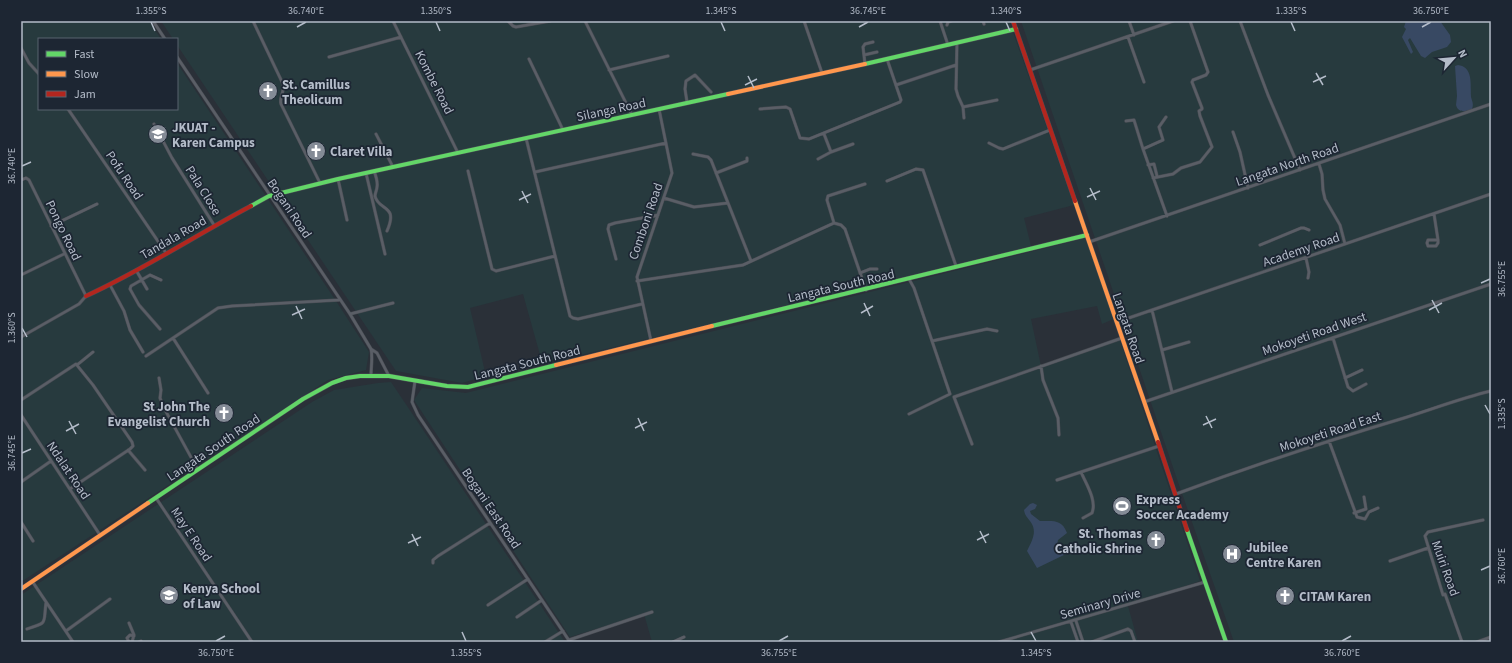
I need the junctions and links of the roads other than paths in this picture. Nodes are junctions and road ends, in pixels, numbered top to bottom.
1 (153, 21) edge
2 (253, 21) edge
3 (393, 21) edge
4 (508, 21) edge
5 (550, 21) edge
6 (585, 21) edge
7 (804, 21) edge
8 (940, 21) edge
9 (951, 21) edge
10 (1013, 21) edge
11 (1129, 21) edge
12 (1174, 21) edge
13 (1190, 21) edge
14 (1240, 21) edge
15 (947, 25) dead end
16 (1016, 29) junction
17 (1134, 34) junction
18 (401, 37) junction
19 (1128, 37) junction
20 (164, 38) edge
21 (873, 42) dead end
22 (957, 43) junction
23 (948, 44) junction
24 (21, 48) edge
25 (877, 52) dead end
26 (864, 55) junction
27 (668, 56) dead end
28 (329, 57) dead end
29 (178, 59) edge
30 (529, 59) dead end
31 (887, 59) junction
32 (865, 64) junction
33 (956, 65) junction
34 (609, 70) junction
35 (1030, 70) junction
36 (38, 73) edge
37 (822, 73) junction
38 (1144, 82) dead end
39 (896, 85) junction
40 (710, 92) dead end
41 (997, 100) dead end
42 (688, 102) junction
43 (1491, 104) edge
44 (963, 107) junction
45 (659, 109) junction
46 (760, 109) dead end
47 (69, 110) edge
48 (632, 115) junction
49 (1166, 117) dead end
50 (964, 118) dead end
51 (1126, 121) dead end
52 (154, 124) dead end
53 (563, 130) junction
54 (1050, 130) junction
55 (1233, 132) dead end
56 (376, 134) dead end
57 (824, 134) junction
58 (526, 138) junction
59 (666, 143) junction
60 (989, 143) dead end
61 (853, 144) dead end
62 (1143, 149) junction
63 (831, 152) junction
64 (459, 153) junction
65 (693, 154) dead end
66 (747, 158) dead end
67 (818, 159) dead end
68 (1319, 164) junction
69 (1148, 165) junction
70 (393, 167) junction
71 (1300, 170) junction
72 (374, 171) junction
73 (468, 171) dead end
74 (535, 172) junction
75 (366, 173) junction
76 (716, 173) junction
77 (1157, 176) dead end
78 (1153, 178) junction
79 (338, 179) junction
80 (21, 180) edge
81 (887, 181) dead end
82 (321, 184) junction
83 (865, 184) dead end
84 (1248, 188) junction
85 (1491, 194) edge
86 (269, 196) junction
87 (664, 198) junction
88 (728, 203) junction
89 (97, 204) dead end
90 (1434, 214) junction
91 (658, 215) junction
92 (1167, 216) junction
93 (347, 220) dead end
94 (834, 223) junction
95 (214, 225) junction
96 (51, 226) junction
97 (1309, 230) dead end
98 (387, 231) dead end
99 (1087, 235) junction
100 (1438, 240) dead end
101 (1089, 242) junction
102 (1345, 244) junction
103 (1260, 245) dead end
104 (166, 253) junction
105 (64, 254) junction
106 (385, 254) dead end
107 (555, 256) junction
108 (1306, 258) junction
109 (616, 259) dead end
110 (751, 261) junction
111 (956, 266) junction
112 (877, 269) dead end
113 (136, 270) junction
114 (860, 273) junction
115 (21, 275) edge
116 (1308, 278) dead end
117 (909, 279) junction
118 (142, 280) junction
119 (160, 280) dead end
120 (637, 281) junction
121 (1491, 284) edge
122 (110, 285) junction
123 (146, 289) dead end
124 (866, 290) junction
125 (86, 296) junction
126 (340, 300) junction
127 (393, 303) dead end
128 (642, 304) junction
129 (1152, 310) junction
130 (350, 314) junction
131 (1117, 322) junction
132 (160, 330) dead end
133 (997, 331) dead end
134 (21, 337) edge
135 (174, 338) junction
136 (1122, 338) junction
137 (1333, 338) junction
138 (651, 341) junction
139 (932, 341) junction
140 (1189, 342) dead end
141 (371, 349) junction
142 (1162, 350) junction
143 (93, 352) dead end
144 (143, 352) dead end
145 (146, 356) dead end
146 (77, 365) junction
147 (1042, 366) junction
148 (1362, 370) dead end
149 (371, 375) junction
150 (389, 376) junction
151 (159, 378) dead end
152 (1345, 378) junction
153 (415, 381) junction
154 (1366, 384) dead end
155 (1491, 391) edge
156 (1172, 392) junction
157 (208, 393) dead end
158 (21, 400) edge
159 (1144, 402) junction
160 (909, 414) dead end
161 (21, 415) edge
162 (1059, 435) dead end
163 (1329, 441) junction
164 (972, 444) dead end
165 (1159, 446) junction
166 (128, 450) junction
167 (51, 461) junction
168 (145, 470) dead end
169 (198, 470) junction
170 (1081, 472) junction
171 (1057, 480) dead end
172 (21, 482) edge
173 (70, 489) junction
174 (1176, 494) junction
175 (1364, 497) dead end
176 (155, 498) junction
177 (1378, 508) dead end
178 (1354, 513) junction
179 (1083, 518) dead end
180 (1483, 520) dead end
181 (490, 522) junction
182 (21, 523) edge
183 (100, 535) junction
184 (33, 542) dead end
185 (1428, 548) junction
186 (1390, 561) dead end
187 (433, 563) dead end
188 (528, 579) junction
189 (32, 581) junction
190 (1206, 582) junction
191 (21, 589) edge
192 (110, 599) dead end
193 (542, 600) junction
194 (46, 602) junction
195 (488, 605) dead end
196 (652, 612) dead end
197 (517, 617) dead end
198 (1076, 621) junction
199 (1071, 622) junction
200 (129, 623) dead end
201 (27, 629) dead end
202 (66, 631) junction
203 (563, 631) junction
204 (134, 637) junction
205 (684, 637) dead end
206 (1491, 637) edge
207 (570, 641) edge
208 (73, 642) edge
209 (132, 642) edge
210 (252, 642) edge
211 (545, 642) edge
212 (673, 642) edge
213 (999, 642) edge
214 (1078, 642) edge
215 (1083, 642) edge
216 (1092, 642) edge
217 (1135, 642) edge
218 (1226, 642) edge
219 (1462, 642) edge
220 (1477, 642) edge

1 - 20 street
2 - 82 street
3 - 18 street, Kombe Road
4 - 5 street
6 - 34 street
7 - 37 street
8 - 23 street
9 - 15 street
10 - 16 street, Langata Road
11 - 17 street
12 - 17 street
13 - 78 street
14 - 71 street
16 - 22 street, Silanga Road
16 - 35 street, Langata Road
17 - 19 street
18 - 28 street
18 - 64 street, Kombe Road
19 - 35 street
19 - 38 street
21 - 26 street
22 - 23 street, Silanga Road
22 - 33 street
23 - 31 street, Silanga Road
24 - 36 street
25 - 26 street
26 - 32 street
27 - 34 street
29 - 86 street, Bogani Road
30 - 53 street
31 - 32 street, Silanga Road
31 - 39 street
32 - 37 street, Silanga Road
33 - 39 street
33 - 44 street
34 - 48 street
35 - 54 street, Langata Road
37 - 42 street, Silanga Road
39 - 57 street
40 - 42 street
41 - 44 street
42 - 45 street, Silanga Road
43 - 68 street, Langata North Road
44 - 50 street
45 - 48 street, Silanga Road
45 - 59 street, Comboni Road
46 - 57 street
47 - 104 street, Pofu Road
48 - 53 street, Silanga Road
49 - 62 street
51 - 62 street
52 - 95 street, Pala Close
53 - 58 street, Silanga Road
54 - 60 street
54 - 99 street, Langata Road
55 - 84 street
56 - 70 street
57 - 63 street
58 - 64 street, Silanga Road
58 - 74 street
59 - 74 street
59 - 87 street, Comboni Road
61 - 63 street
62 - 69 street
63 - 67 street
64 - 70 street, Silanga Road
65 - 76 street
66 - 76 street
68 - 71 street, Langata North Road
68 - 102 street
69 - 77 street
69 - 78 street
70 - 72 street, Silanga Road
71 - 84 street, Langata North Road
72 - 75 street, Silanga Road
72 - 98 street
73 - 107 street
74 - 107 street
75 - 79 street, Silanga Road
75 - 106 street
76 - 88 street
78 - 92 street
79 - 82 street, Silanga Road
79 - 93 street
80 - 96 street, Pongo Road
81 - 111 street
82 - 86 street, Silanga Road
83 - 94 street
84 - 92 street, Langata North Road
85 - 90 street, Academy Road
86 - 95 street, Tandala Road
86 - 126 street, Bogani Road
87 - 88 street
87 - 91 street, Comboni Road
88 - 110 street
89 - 96 street
90 - 100 street
90 - 102 street, Academy Road
91 - 109 street
91 - 120 street, Comboni Road
92 - 101 street, Langata North Road
94 - 110 street
94 - 114 street
95 - 104 street, Tandala Road
96 - 105 street, Pongo Road
97 - 103 street
99 - 101 street, Langata Road
99 - 111 street, Langata South Road
101 - 131 street, Langata Road
102 - 108 street, Academy Road
104 - 113 street, Tandala Road
105 - 115 street
105 - 125 street, Pongo Road
107 - 128 street
108 - 116 street
108 - 129 street, Academy Road
110 - 120 street
111 - 117 street, Langata South Road
112 - 114 street
113 - 118 street
113 - 122 street, Tandala Road
114 - 124 street
117 - 124 street, Langata South Road
117 - 139 street
118 - 119 street
118 - 123 street
118 - 132 street
120 - 128 street, Comboni Road
121 - 137 street, Mokoyeti Road West
122 - 125 street, Tandala Road
122 - 144 street
124 - 138 street, Langata South Road
125 - 134 street
126 - 130 street, Bogani Road
126 - 135 street
127 - 130 street
128 - 138 street, Comboni Road
129 - 131 street, Academy Road
129 - 142 street
130 - 141 street, Bogani Road
131 - 136 street, Langata Road
133 - 139 street
135 - 145 street
135 - 157 street
136 - 147 street
136 - 159 street, Langata Road
137 - 152 street
137 - 156 street, Mokoyeti Road West
138 - 153 street, Langata South Road
139 - 160 street
140 - 142 street
141 - 149 street
141 - 150 street, Bogani Road
142 - 156 street
143 - 146 street
146 - 158 street
146 - 166 street
147 - 162 street
147 - 164 street
148 - 152 street
149 - 150 street, Langata South Road
149 - 169 street, Langata South Road
150 - 153 street, Langata South Road
151 - 169 street
152 - 154 street
153 - 181 street, Bogani East Road
155 - 163 street, Mokoyeti Road East
156 - 159 street, Mokoyeti Road West
159 - 165 street, Langata Road
161 - 167 street, Ndalat Road
163 - 174 street, Mokoyeti Road East
163 - 178 street
165 - 170 street
165 - 174 street, Langata Road
166 - 168 street
166 - 173 street
167 - 172 street
167 - 173 street, Ndalat Road
169 - 176 street, Langata South Road
170 - 171 street
170 - 179 street
173 - 183 street, Ndalat Road
174 - 190 street, Langata Road
175 - 178 street
176 - 183 street, Langata South Road
176 - 210 street, May E Road
177 - 178 street
180 - 185 street, Muiri Road
181 - 187 street
181 - 188 street, Bogani East Road
182 - 184 street
183 - 189 street, Langata South Road
185 - 186 street
185 - 219 street, Muiri Road
188 - 193 street, Bogani East Road
188 - 195 street
189 - 191 street, Langata South Road
189 - 194 street
190 - 198 street, Seminary Drive
190 - 218 street, Langata Road
192 - 202 street
193 - 197 street
193 - 203 street, Bogani East Road
194 - 201 street
194 - 202 street
196 - 207 street
198 - 199 street, Seminary Drive
198 - 215 street
199 - 213 street, Seminary Drive
199 - 214 street
200 - 204 street
202 - 208 street
203 - 207 street, Bogani East Road
203 - 211 street
204 - 209 street
204 - 209 street
205 - 212 street
206 - 220 street
216 - 217 street

